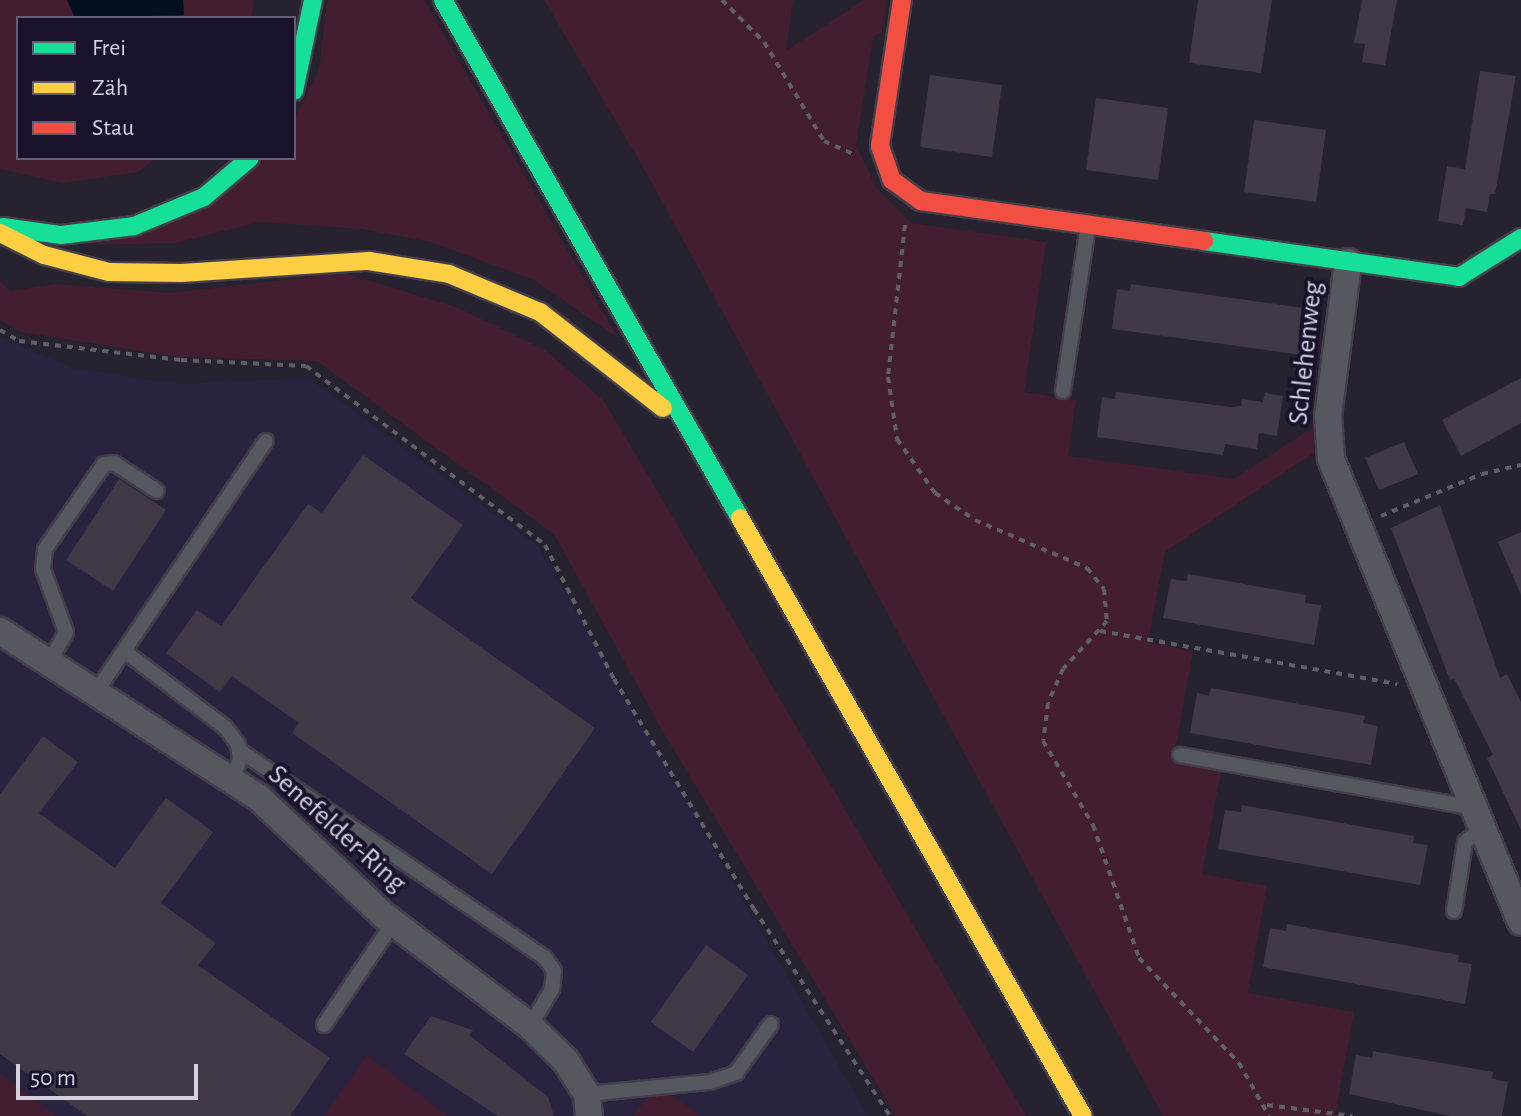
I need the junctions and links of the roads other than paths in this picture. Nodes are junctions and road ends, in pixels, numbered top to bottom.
1 (313, 0) edge
2 (443, 0) edge
3 (902, 0) edge
4 (296, 81) edge
5 (248, 160) edge
6 (1088, 226) junction
7 (0, 227) edge
8 (0, 233) edge
9 (1521, 238) edge
10 (1348, 262) junction
11 (1063, 391) dead end
12 (686, 427) junction
13 (266, 441) dead end
14 (157, 491) dead end
15 (0, 631) edge
16 (124, 651) junction
17 (49, 662) junction
18 (96, 692) junction
19 (239, 750) junction
20 (1180, 755) dead end
21 (232, 781) junction
22 (1478, 818) junction
23 (1454, 911) dead end
24 (1521, 922) edge
25 (393, 923) junction
26 (771, 1024) dead end
27 (324, 1025) dead end
28 (530, 1026) junction
29 (588, 1105) edge
30 (1083, 1116) edge

1 - 4 main road
2 - 12 main road
3 - 6 main road, Schlehenweg
5 - 7 main road
6 - 10 main road, Schlehenweg
6 - 11 lane
8 - 12 main road
9 - 10 main road
10 - 22 street, Schlehenweg
12 - 30 main road
13 - 16 lane
14 - 17 lane
15 - 17 street, Senefelder-Ring
16 - 18 lane
16 - 19 lane
17 - 18 street, Senefelder-Ring
18 - 21 street, Senefelder-Ring
19 - 21 lane
19 - 28 lane
20 - 22 lane
21 - 25 street, Senefelder-Ring
22 - 23 lane
22 - 24 street, Schlehenweg
25 - 27 lane
25 - 28 street, Senefelder-Ring
26 - 29 lane
28 - 29 street, Senefelder-Ring

